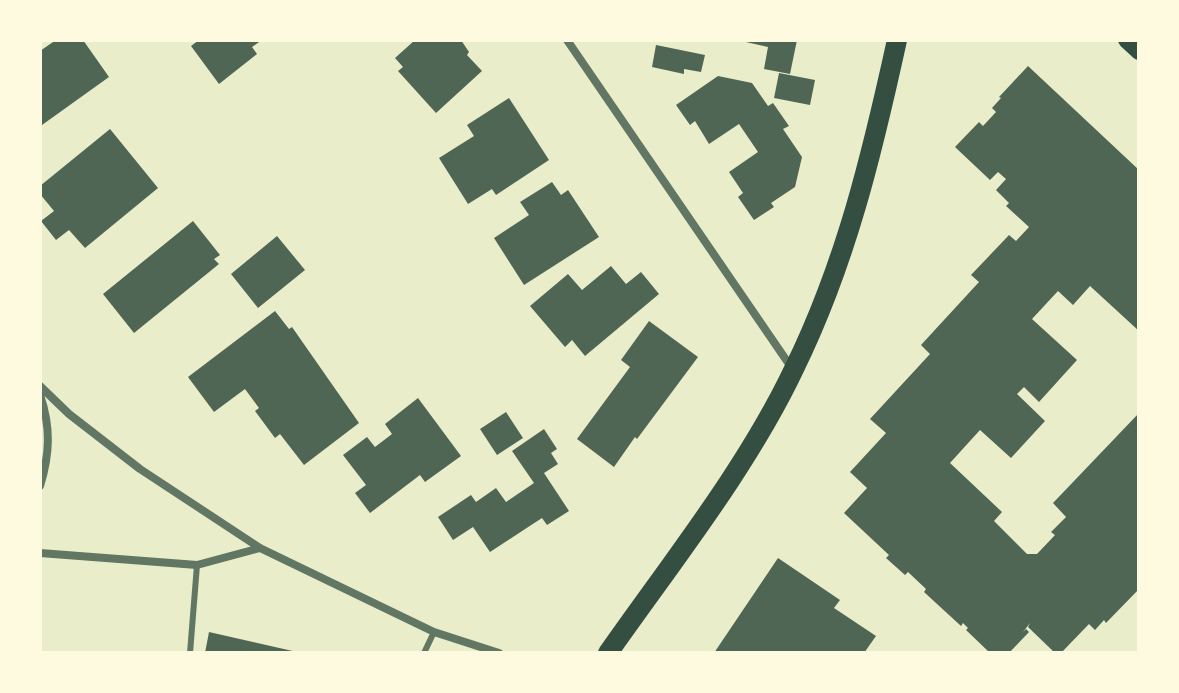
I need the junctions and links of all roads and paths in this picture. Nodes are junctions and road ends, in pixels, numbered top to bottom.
1 (567, 40) edge
2 (897, 40) edge
3 (1126, 40) edge
4 (1139, 52) edge
5 (794, 371) junction
6 (40, 386) edge
7 (40, 395) edge
8 (40, 486) edge
9 (260, 548) junction
10 (40, 553) edge
11 (197, 565) junction
12 (434, 632) junction
13 (190, 653) edge
14 (424, 653) edge
15 (499, 653) edge
16 (608, 653) edge

1 - 5 street
2 - 5 main road
3 - 4 main road
5 - 16 main road
6 - 9 street
7 - 8 street
9 - 11 street
9 - 12 street
10 - 11 street
11 - 13 lane
12 - 14 lane
12 - 15 street

